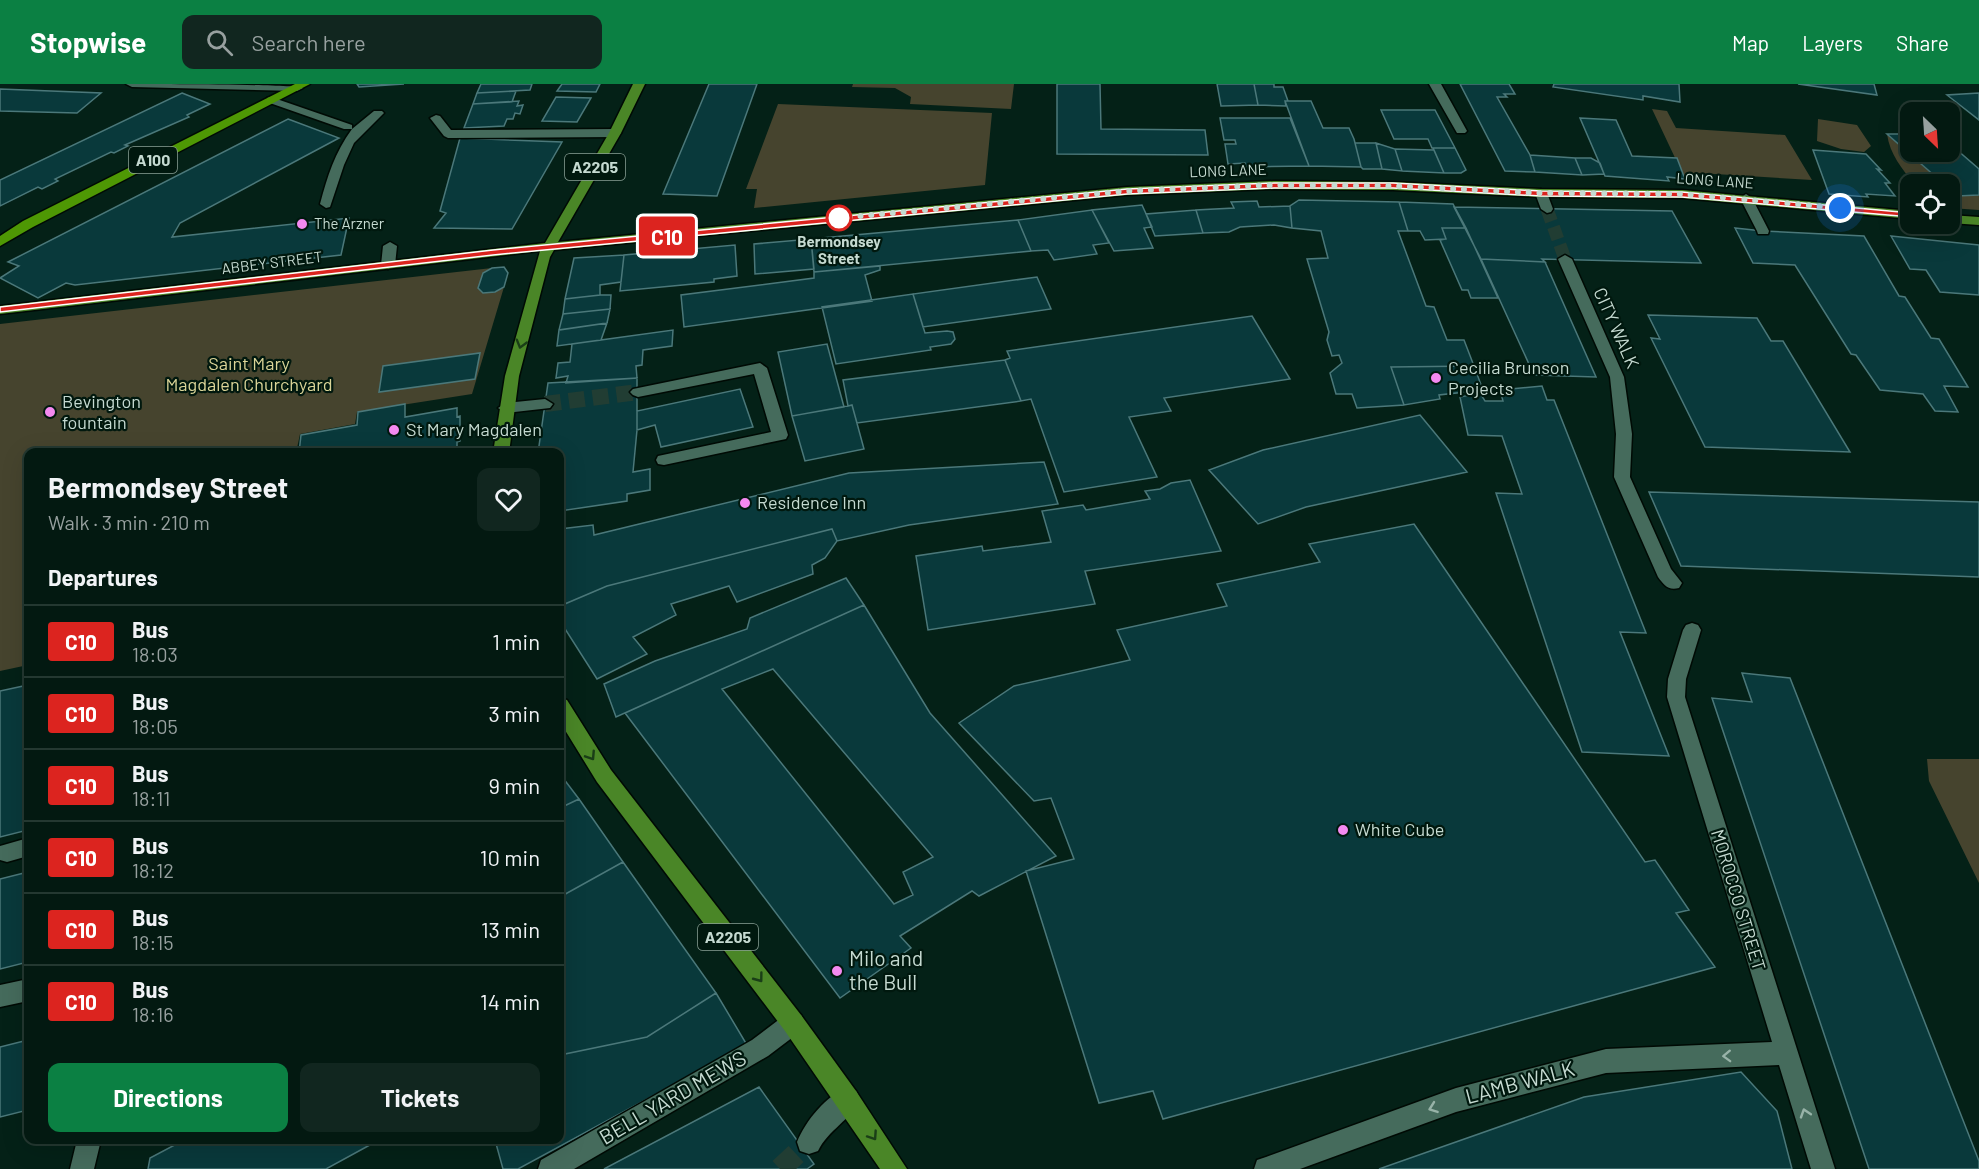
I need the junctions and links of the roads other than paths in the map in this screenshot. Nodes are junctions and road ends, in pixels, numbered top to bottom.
1 (132, 84) edge
2 (639, 84) edge
3 (1435, 84) edge
4 (300, 86) edge
5 (271, 100) junction
6 (378, 113) dead end
7 (436, 118) dead end
8 (348, 127) dead end
9 (1461, 131) dead end
10 (615, 134) junction
11 (1541, 193) junction
12 (1746, 198) junction
13 (326, 204) dead end
14 (1547, 208) tunnel mouth
15 (1900, 214) edge
16 (1960, 220) edge
17 (1979, 221) edge
18 (1763, 231) dead end
19 (1, 240) edge
20 (390, 246) dead end
21 (547, 248) junction
22 (1565, 259) tunnel mouth
23 (388, 265) junction
24 (0, 310) edge
25 (638, 392) tunnel mouth
26 (545, 404) tunnel mouth
27 (506, 408) junction
28 (502, 448) edge
29 (664, 460) dead end
30 (1673, 583) dead end
31 (1692, 630) dead end
32 (564, 712) edge
33 (24, 848) edge
34 (7, 853) dead end
35 (24, 991) edge
36 (0, 996) edge
37 (793, 1023) junction
38 (1785, 1053) junction
39 (848, 1099) junction
40 (809, 1142) tunnel mouth
41 (87, 1144) edge
42 (82, 1169) edge
43 (550, 1169) edge
44 (895, 1169) edge
45 (1266, 1169) edge
46 (1822, 1169) edge

1 - 4 street
2 - 10 main road, A2205
3 - 9 street
4 - 5 highway, A100
5 - 8 street
5 - 19 highway, A100
6 - 13 street
7 - 10 street
10 - 21 main road, A2205
11 - 12 main road, LONG LANE
11 - 14 street
11 - 21 main road, LONG LANE
12 - 15 main road, LONG LANE
12 - 18 street
16 - 17 main road
20 - 23 street
21 - 23 main road, ABBEY STREET
21 -> 27 main road, A2205
22 - 30 street, CITY WALK
23 - 24 main road, ABBEY STREET
25 - 29 street
26 - 27 street
27 - 28 main road, A2205
31 - 38 street, MOROCCO STREET
32 -> 37 main road, A2205
33 - 34 street
35 - 36 street
37 - 39 main road, A2205
37 - 43 street, BELL YARD MEWS
38 -> 45 street, LAMB WALK
46 -> 38 street, MOROCCO STREET
39 - 40 street
39 -> 44 main road, A2205
41 - 42 street

